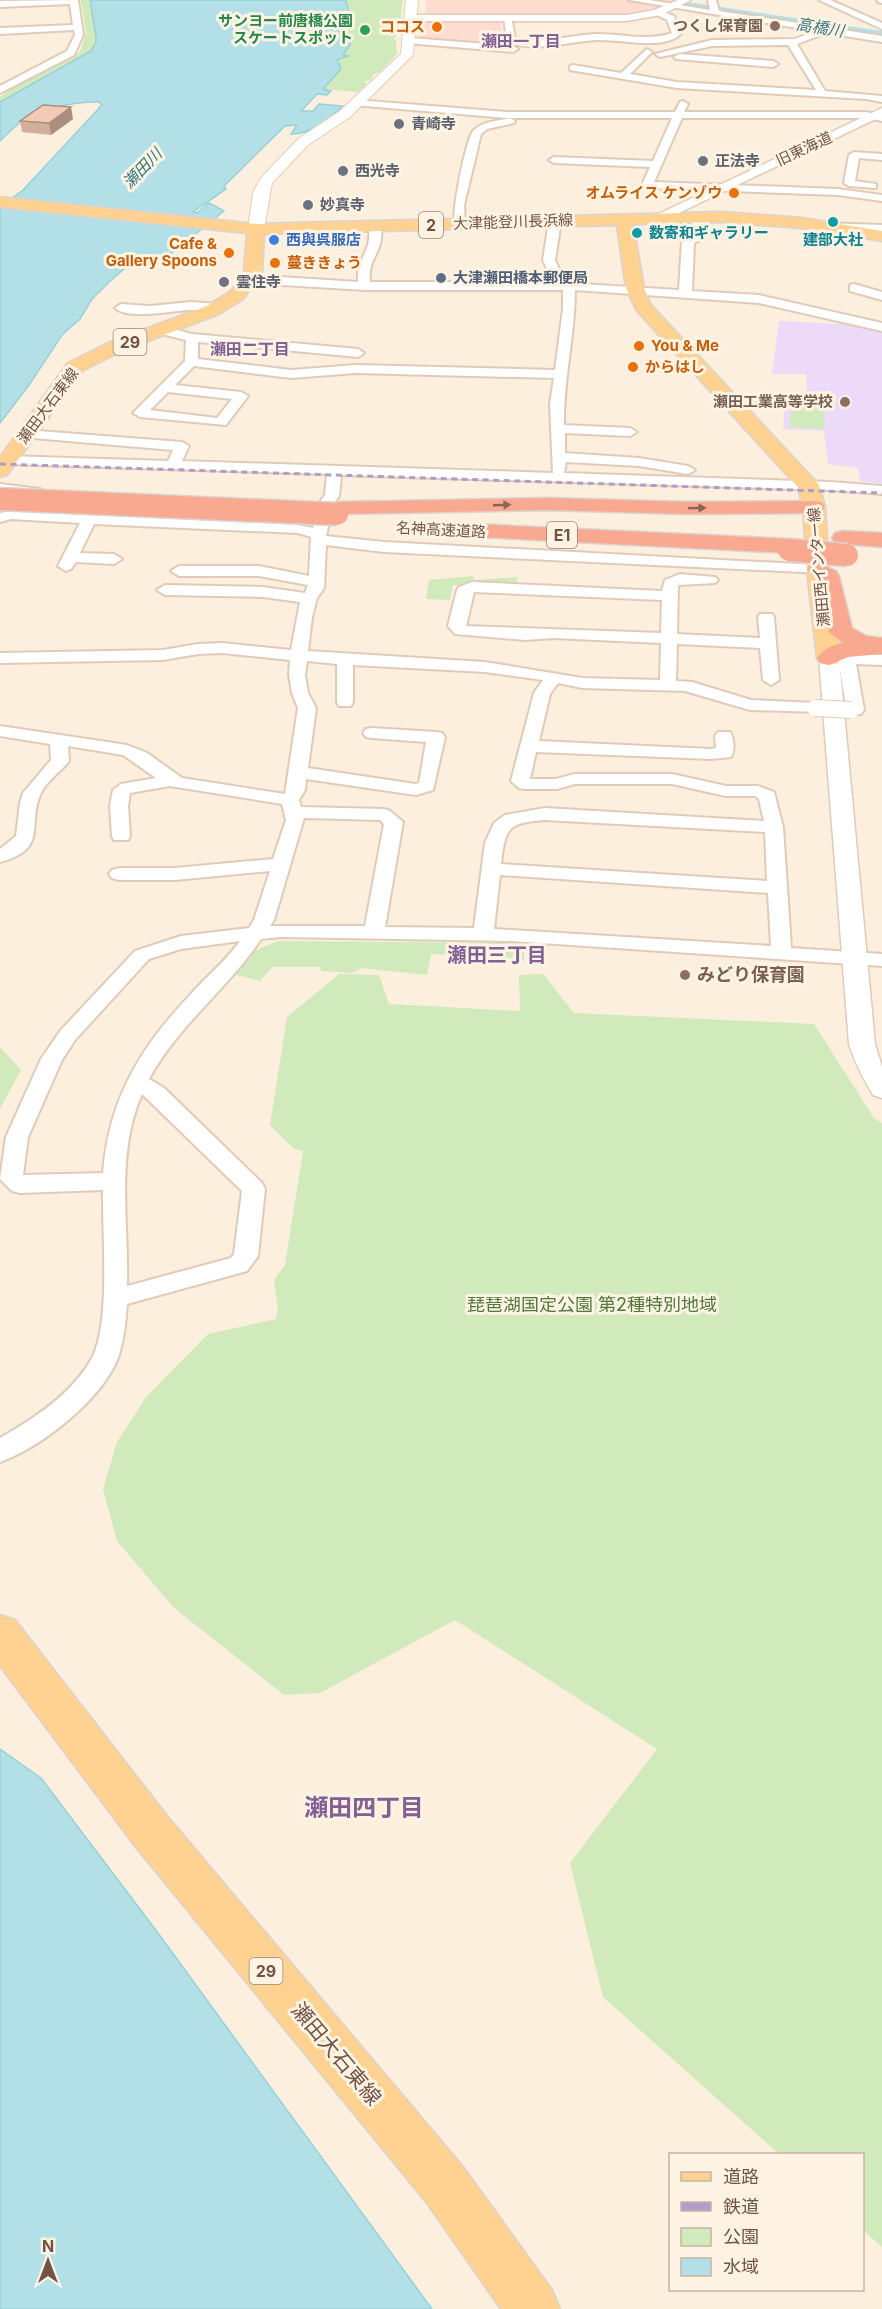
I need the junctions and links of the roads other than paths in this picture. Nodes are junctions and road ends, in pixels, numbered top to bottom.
1 (74, 0) edge
2 (412, 0) edge
3 (633, 0) edge
4 (686, 0) edge
5 (823, 0) edge
6 (0, 4) edge
7 (672, 6) junction
8 (714, 7) edge
9 (750, 9) dead end
10 (843, 9) junction
11 (657, 13) junction
12 (65, 14) dead end
13 (76, 14) junction
14 (818, 17) dead end
15 (411, 18) junction
16 (508, 18) junction
17 (756, 19) junction
18 (882, 26) edge
19 (78, 27) junction
20 (735, 29) dead end
21 (828, 30) junction
22 (0, 31) edge
23 (755, 32) dead end
24 (77, 39) junction
25 (882, 39) edge
26 (66, 40) dead end
27 (410, 41) junction
28 (761, 42) junction
29 (791, 42) junction
30 (513, 49) dead end
31 (625, 49) dead end
32 (647, 52) junction
33 (660, 54) junction
34 (573, 68) dead end
35 (777, 71) junction
36 (596, 72) junction
37 (623, 76) junction
38 (566, 77) dead end
39 (0, 90) edge
40 (788, 91) junction
41 (822, 93) junction
42 (882, 99) edge
43 (685, 100) dead end
44 (726, 100) junction
45 (654, 102) dead end
46 (356, 104) junction
47 (525, 115) junction
48 (645, 115) junction
49 (677, 115) junction
50 (879, 116) edge
51 (882, 157) edge
52 (554, 160) dead end
53 (657, 164) junction
54 (881, 184) edge
55 (882, 198) edge
56 (0, 202) edge
57 (721, 203) junction
58 (696, 217) junction
59 (657, 218) junction
60 (624, 219) junction
61 (555, 221) junction
62 (459, 224) junction
63 (820, 226) junction
64 (375, 227) junction
65 (882, 228) edge
66 (247, 229) junction
67 (882, 236) edge
68 (250, 279) junction
69 (365, 286) junction
70 (565, 286) junction
71 (854, 288) dead end
72 (636, 292) junction
73 (687, 295) junction
74 (882, 296) edge
75 (121, 308) dead end
76 (219, 308) junction
77 (882, 327) edge
78 (162, 330) junction
79 (192, 338) junction
80 (358, 353) dead end
81 (191, 362) junction
82 (561, 374) junction
83 (167, 388) junction
84 (558, 429) junction
85 (630, 432) dead end
86 (26, 434) junction
87 (559, 457) junction
88 (4, 465) edge
89 (173, 466) junction
90 (334, 471) junction
91 (560, 479) junction
92 (805, 481) junction
93 (0, 488) edge
94 (882, 490) edge
95 (0, 499) edge
96 (813, 507) junction
97 (0, 509) edge
98 (0, 518) edge
99 (89, 519) junction
100 (329, 521) junction
101 (882, 540) edge
102 (789, 544) junction
103 (845, 547) junction
104 (882, 551) edge
105 (882, 557) edge
106 (114, 559) dead end
107 (184, 570) dead end
108 (773, 576) junction
109 (819, 577) junction
110 (317, 582) junction
111 (165, 590) dead end
112 (669, 596) junction
113 (309, 598) junction
114 (766, 617) dead end
115 (669, 638) junction
116 (768, 643) junction
117 (882, 646) edge
118 (299, 654) junction
119 (0, 658) edge
120 (838, 658) junction
121 (345, 660) junction
122 (882, 660) edge
123 (554, 678) junction
124 (771, 680) dead end
125 (668, 685) junction
126 (345, 702) dead end
127 (0, 731) edge
128 (372, 733) dead end
129 (724, 736) dead end
130 (60, 740) junction
131 (529, 746) junction
132 (298, 772) junction
133 (170, 781) junction
134 (292, 806) junction
135 (774, 827) junction
136 (121, 836) dead end
137 (0, 856) edge
138 (280, 865) junction
139 (490, 869) junction
140 (119, 874) dead end
141 (778, 888) junction
142 (374, 933) junction
143 (255, 934) junction
144 (483, 934) junction
145 (781, 954) junction
146 (854, 958) junction
147 (882, 960) edge
148 (137, 1081) junction
149 (882, 1089) edge
150 (114, 1180) junction
151 (114, 1297) junction
152 (0, 1450) edge
153 (0, 1633) edge
154 (533, 2309) edge

1 - 6 street
1 - 13 street
2 - 15 main road
3 - 7 street
4 - 7 street
5 - 10 street
7 - 8 street
7 - 11 street
8 - 9 street
8 - 17 street
10 - 14 street
10 - 18 street
11 - 16 street
11 - 16 street
12 - 13 street
13 - 19 street
15 - 16 street
15 - 27 main road
17 - 20 street
17 - 21 street
19 - 22 street
19 - 24 street
21 - 25 street
21 - 29 street
23 - 28 street
24 - 26 street
24 - 39 street
27 - 30 street
27 - 46 main road
28 - 29 street
28 - 33 street
28 - 35 street
29 - 41 street
31 - 32 street
32 - 33 street
32 - 37 street
33 - 35 street
34 - 36 street
35 - 40 street
36 - 37 street
36 - 38 street
37 - 44 street
40 - 41 street
40 - 44 street
41 - 42 street
43 - 49 street
44 - 49 street
44 - 50 street
45 - 48 street
46 - 47 street
46 - 66 main road
47 - 48 street
47 - 62 street
48 - 49 street
49 - 53 street
50 - 57 street, 旧東海道
51 - 54 street
52 - 53 street
53 - 57 street
55 - 57 street
56 - 66 main road, 大津能登川長浜線 / 2
57 - 58 main road, 大津能登川長浜線 / 2
57 - 59 street, 旧東海道
57 - 63 main road, 大津能登川長浜線 / 2
58 - 59 main road, 大津能登川長浜線 / 2
58 - 73 street
59 - 60 main road, 大津能登川長浜線 / 2
60 - 61 main road, 大津能登川長浜線 / 2
60 - 72 main road
61 - 62 main road, 大津能登川長浜線 / 2
61 - 70 street
62 - 64 main road, 大津能登川長浜線 / 2
63 - 65 street
63 - 67 main road, 大津能登川長浜線 / 2
64 - 66 main road, 大津能登川長浜線 / 2
64 - 69 street
66 - 68 main road
68 - 69 street
68 - 76 main road, 瀬田大石東線 / 29
69 - 70 street
70 - 72 street
70 - 82 street
71 - 74 street
72 - 73 street
72 - 92 main road
73 - 77 street
75 - 76 street
76 - 78 main road, 瀬田大石東線 / 29
78 - 79 street
78 - 86 main road, 瀬田大石東線 / 29
79 - 80 street
79 - 81 street
81 - 82 street
81 - 83 street
82 - 84 street
83 - 83 street
84 - 85 street
84 - 87 street
86 - 88 main road, 瀬田大石東線 / 29
86 - 89 street
87 - 91 street
87 - 92 street
88 - 89 street
89 - 90 street
90 - 91 street
90 - 100 street
91 - 92 street
92 - 94 street
92 - 96 main road, 瀬田西インター線
93 - 100 street
95 - 100 highway, 名神高速道路 / E1, bridge
100 -> 96 highway
96 - 109 main road, 瀬田西インター線
97 - 100 highway, 名神高速道路 / E1
98 - 99 street
99 - 100 street
99 - 106 street
100 - 102 highway, 名神高速道路 / E1
100 - 102 highway, 名神高速道路 / E1
100 - 108 street
100 - 110 street
101 - 103 highway
102 - 103 highway, bridge
103 - 104 highway
103 - 105 highway
107 - 110 street
108 - 109 street
108 - 112 street
109 - 117 highway
109 - 120 main road, 瀬田西インター線
110 - 113 street
111 - 113 street
112 - 115 street
112 - 115 street
113 - 118 street
114 - 116 street
115 - 116 street
115 - 125 street
116 - 124 street
117 - 120 highway
118 - 119 street
118 - 121 street
118 - 132 street
120 - 122 street
120 - 125 street, bridge
120 - 146 street
121 - 123 street
121 - 126 street
123 - 125 street
123 - 131 street
127 - 130 street
128 - 132 street
129 - 131 street
130 - 133 street
130 - 137 street
131 - 135 street
132 - 134 street
133 - 134 street
133 - 136 street
134 - 138 street
134 - 142 street
135 - 139 street
135 - 141 street
138 - 140 street
138 - 143 street
139 - 141 street
139 - 144 street
141 - 145 street
142 - 143 street
142 - 144 street
143 - 148 street
143 - 150 street
144 - 145 street
145 - 146 street
146 - 147 street
146 - 149 street
148 - 150 street
148 - 151 street
150 - 151 street
151 - 152 street
153 - 154 main road, 瀬田大石東線 / 29

